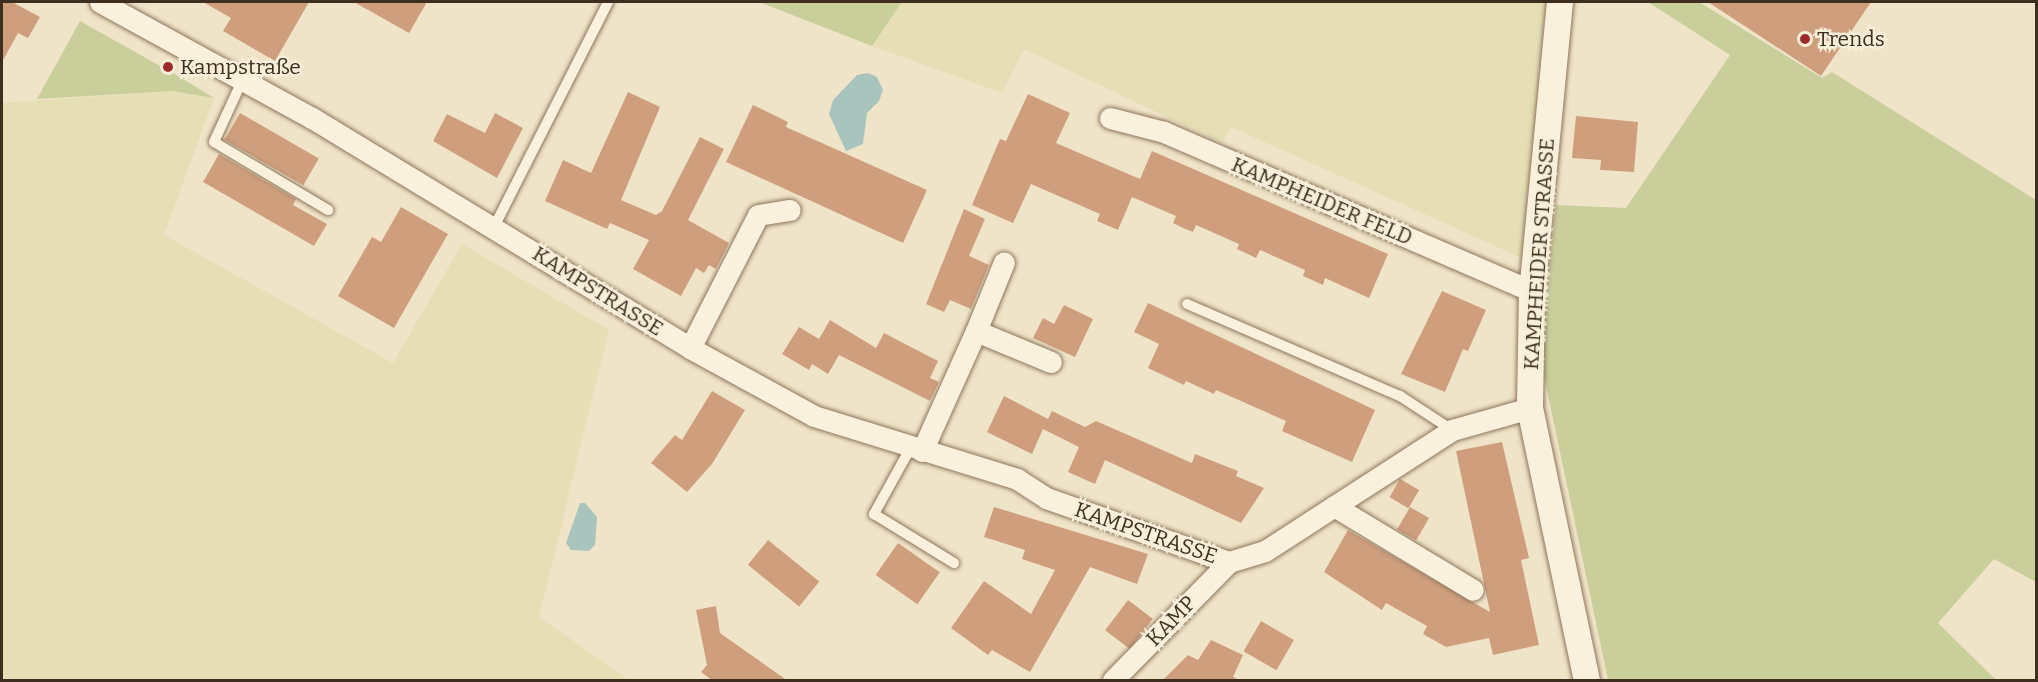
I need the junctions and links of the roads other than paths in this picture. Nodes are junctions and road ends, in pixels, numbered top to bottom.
1 (100, 2) edge
2 (608, 2) edge
3 (1560, 2) edge
4 (242, 81) junction
5 (1110, 118) dead end
6 (328, 210) dead end
7 (790, 210) dead end
8 (494, 227) junction
9 (1004, 262) dead end
10 (1532, 291) junction
11 (1187, 304) dead end
12 (976, 331) junction
13 (690, 348) junction
14 (1051, 362) dead end
15 (1530, 408) junction
16 (1452, 430) junction
17 (916, 449) junction
18 (1334, 506) junction
19 (1229, 562) junction
20 (954, 563) dead end
21 (1473, 590) dead end
22 (1113, 681) edge
23 (1587, 681) edge

1 - 4 street, KAMPSTRASSE
2 - 8 lane
3 - 10 street, KAMPHEIDER STRASSE
4 - 6 lane
4 - 8 street, KAMPSTRASSE
5 - 10 street, KAMPHEIDER FELD
7 - 13 street
8 - 13 street, KAMPSTRASSE
9 - 12 street
10 - 15 street, KAMPHEIDER STRASSE
11 - 16 lane
12 - 14 street
12 - 17 street
13 - 17 street, KAMPSTRASSE
15 - 16 street, KAMPSTRASSE
15 - 23 street, KAMPHEIDER STRASSE
16 - 18 street, KAMPSTRASSE
17 - 19 street, KAMPSTRASSE
17 - 20 lane
18 - 19 street, KAMPSTRASSE
18 - 21 street
19 - 22 street, KAMP

